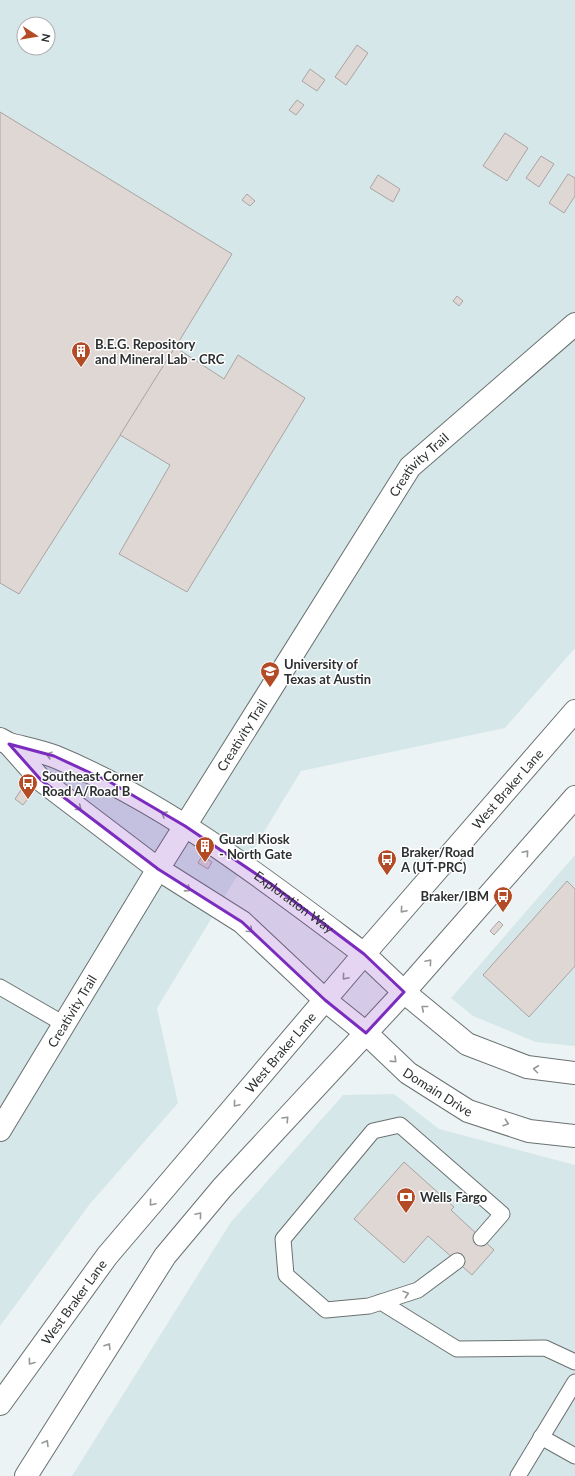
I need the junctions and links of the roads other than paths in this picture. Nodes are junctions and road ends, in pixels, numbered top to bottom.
1 (575, 324) edge
2 (575, 711) edge
3 (4, 741) edge
4 (575, 797) edge
5 (185, 826) junction
6 (158, 869) junction
7 (364, 954) junction
8 (0, 987) edge
9 (404, 992) junction
10 (325, 1000) junction
11 (64, 1024) junction
12 (366, 1033) junction
13 (575, 1073) edge
14 (0, 1130) edge
15 (575, 1136) edge
16 (481, 1238) dead end
17 (457, 1261) dead end
18 (382, 1302) junction
19 (575, 1362) edge
20 (575, 1382) edge
21 (0, 1404) edge
22 (541, 1437) junction
23 (575, 1456) edge
24 (26, 1476) edge
25 (518, 1476) edge

1 - 5 street, Creativity Trail
2 -> 7 street, West Braker Lane
5 -> 3 street, Exploration Way
3 -> 6 street, Exploration Way
9 -> 4 street
5 - 6 street, Creativity Trail
5 - 7 street, Exploration Way
6 -> 10 street, Exploration Way
6 - 11 street, Creativity Trail
7 - 9 street
7 -> 10 street, West Braker Lane
8 - 11 lane
9 - 12 street
13 -> 9 street
10 - 12 street, Domain Drive
10 -> 21 street, West Braker Lane
11 - 14 street, Creativity Trail
12 -> 15 street, Domain Drive
24 -> 12 street
16 - 18 lane
18 -> 17 lane
18 - 19 lane
20 - 22 lane
22 - 23 lane
22 - 25 lane

